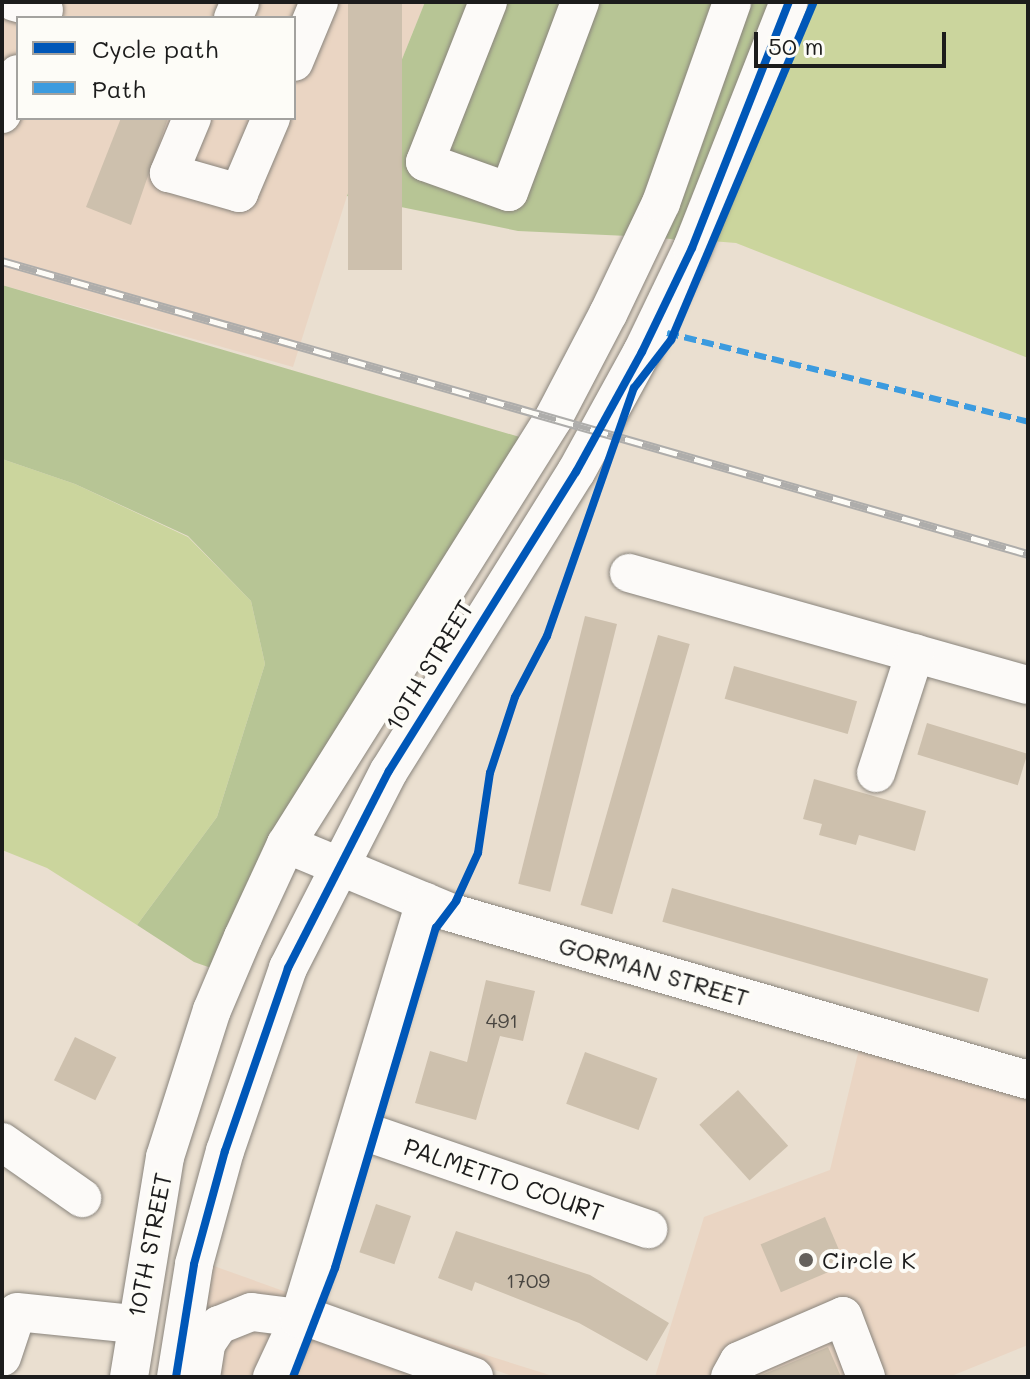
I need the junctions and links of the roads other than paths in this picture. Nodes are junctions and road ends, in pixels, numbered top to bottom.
1 (319, 2) edge
2 (488, 2) edge
3 (580, 2) edge
4 (732, 2) edge
5 (789, 2) edge
6 (296, 57) edge
7 (16, 79) edge
8 (2, 114) edge
9 (191, 120) edge
10 (270, 120) edge
11 (608, 314) junction
12 (654, 328) junction
13 (495, 511) junction
14 (534, 535) junction
15 (629, 573) dead end
16 (915, 653) junction
17 (1028, 685) edge
18 (876, 773) dead end
19 (286, 844) junction
20 (339, 866) junction
21 (425, 902) junction
22 (1028, 1080) edge
23 (360, 1130) junction
24 (2, 1142) edge
25 (82, 1198) dead end
26 (648, 1229) dead end
27 (10, 1312) edge
28 (299, 1319) junction
29 (134, 1324) junction
30 (2, 1357) edge
31 (129, 1377) edge
32 (176, 1377) edge
33 (201, 1377) edge
34 (272, 1377) edge
35 (474, 1377) edge
36 (730, 1377) edge
37 (866, 1377) edge

1 - 6 street
2 - 3 street
4 - 11 street, 10TH STREET
5 - 12 street, 10TH STREET
7 - 8 street
9 - 10 street
11 - 12 street
11 - 13 street, 10TH STREET
12 - 14 street, 10TH STREET
13 - 14 street
13 - 19 street, 10TH STREET
14 - 20 street, 10TH STREET
15 - 16 street
16 - 17 street
16 - 18 street
19 - 20 street, GORMAN STREET
19 - 29 street, 10TH STREET
20 - 21 street, GORMAN STREET
20 - 32 street, 10TH STREET
21 - 22 street, GORMAN STREET
21 - 23 street
23 - 26 street, PALMETTO COURT
23 - 28 street
24 - 25 street
27 - 29 street
27 - 30 street
28 - 33 street
28 - 34 street
28 - 35 street
29 - 31 street, 10TH STREET
36 - 37 street

